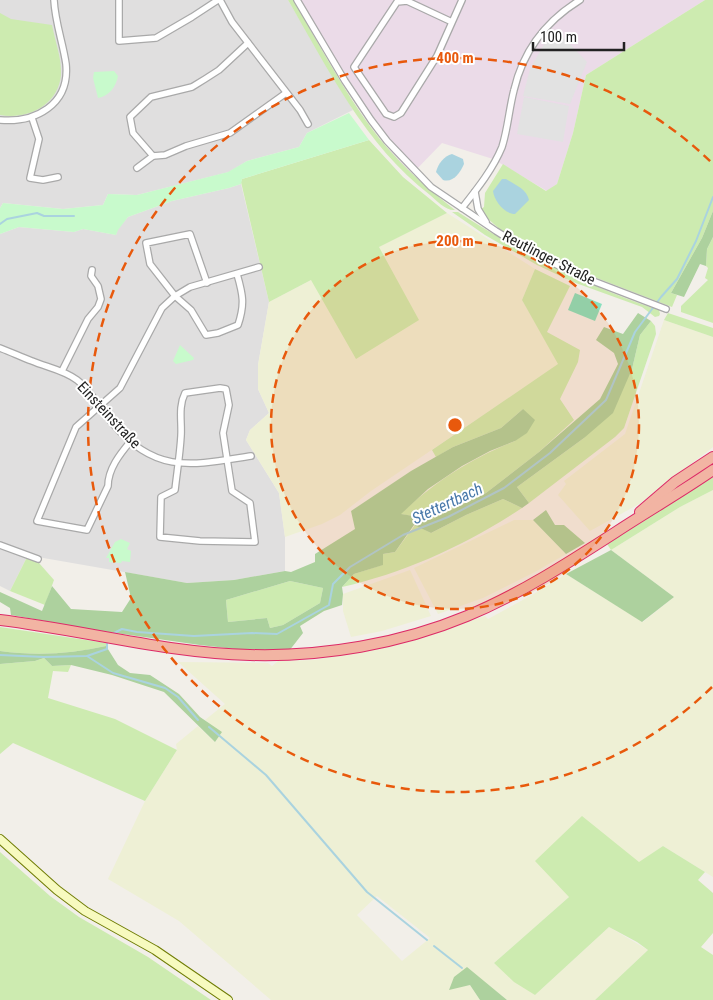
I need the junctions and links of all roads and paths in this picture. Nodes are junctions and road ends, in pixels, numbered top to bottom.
1 (54, 0) edge
2 (119, 0) edge
3 (219, 0) edge
4 (297, 0) edge
5 (462, 0) edge
6 (566, 0) edge
7 (580, 0) edge
8 (571, 6) junction
9 (452, 22) junction
10 (248, 43) junction
11 (286, 92) junction
12 (32, 118) junction
13 (0, 120) edge
14 (308, 124) dead end
15 (153, 156) junction
16 (137, 168) dead end
17 (58, 177) dead end
18 (474, 192) junction
19 (462, 208) junction
20 (489, 226) junction
21 (260, 267) dead end
22 (92, 270) dead end
23 (237, 274) junction
24 (206, 283) junction
25 (175, 296) junction
26 (666, 309) dead end
27 (0, 348) edge
28 (62, 371) junction
29 (100, 407) junction
30 (130, 442) junction
31 (251, 456) dead end
32 (713, 457) edge
33 (227, 459) junction
34 (178, 463) junction
35 (713, 470) edge
36 (618, 531) junction
37 (0, 546) edge
38 (38, 559) dead end
39 (0, 620) edge
40 (0, 838) edge
41 (228, 1000) edge

1 - 12 street
2 - 3 street
3 - 10 street
4 - 19 street, Reutlinger Straße
5 - 9 street
6 - 8 street
7 - 8 street
8 - 18 street
9 - 9 street
10 - 11 street
10 - 15 street
11 - 14 street
11 - 15 street
12 - 13 street
12 - 17 street
15 - 16 street
18 - 19 street
18 - 20 street
19 - 20 street, Reutlinger Straße
20 - 26 street, Reutlinger Straße
21 - 23 street
22 - 28 street
23 - 24 street
23 - 25 street
24 - 25 street
24 - 25 street
25 - 29 street
27 - 28 street, Einsteinstraße
28 - 29 street, Einsteinstraße
29 - 30 street, Einsteinstraße
29 - 30 street
30 - 34 street, Einsteinstraße
31 - 33 street, Einsteinstraße
32 - 36 highway
33 - 34 street, Einsteinstraße
33 - 34 street
33 - 34 street
35 - 36 highway
36 - 39 highway
37 - 38 street
40 - 41 main road

